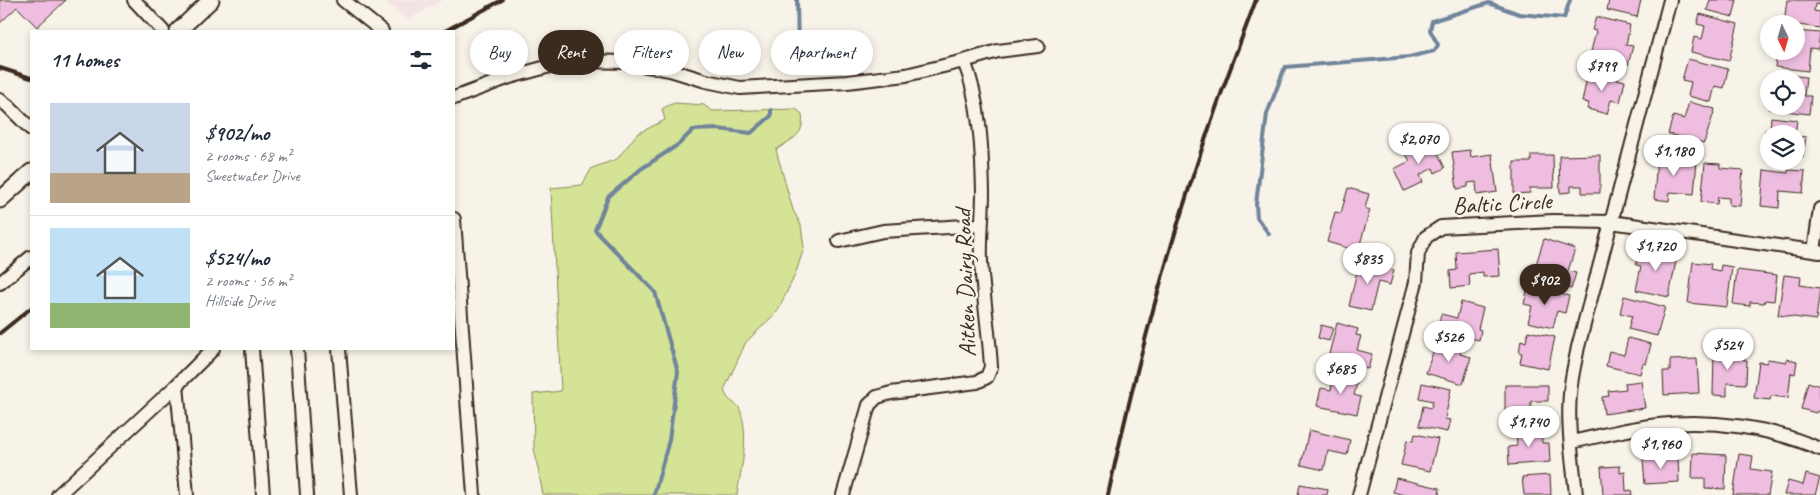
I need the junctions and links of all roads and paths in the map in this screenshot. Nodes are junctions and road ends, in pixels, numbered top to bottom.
1 (134, 0) edge
2 (211, 0) edge
3 (343, 0) edge
4 (1670, 0) edge
5 (162, 30) edge
6 (179, 30) edge
7 (381, 30) edge
8 (1038, 46) dead end
9 (964, 61) junction
10 (455, 98) edge
11 (0, 100) edge
12 (30, 128) edge
13 (30, 173) edge
14 (0, 200) edge
15 (1820, 209) edge
16 (1611, 222) junction
17 (981, 225) junction
18 (455, 232) edge
19 (839, 241) dead end
20 (1817, 252) edge
21 (30, 258) edge
22 (0, 282) edge
23 (212, 350) edge
24 (252, 350) edge
25 (297, 350) edge
26 (340, 350) edge
27 (178, 385) junction
28 (1571, 442) junction
29 (1820, 448) edge
30 (58, 495) edge
31 (187, 495) edge
32 (263, 495) edge
33 (307, 495) edge
34 (351, 495) edge
35 (474, 495) edge
36 (843, 495) edge
37 (1359, 495) edge
38 (1576, 495) edge

1 - 5 street
2 - 6 main road
3 - 7 street
4 - 16 street
8 - 9 street
9 - 10 street
9 - 17 street, Aitken Dairy Road
11 - 12 street
13 - 14 main road
15 - 20 street
16 - 20 street, Baltic Circle
16 - 28 street
16 - 37 street, Baltic Circle
17 - 19 street
17 - 36 street, Aitken Dairy Road
18 - 35 street
21 - 22 street
23 - 27 street
24 - 32 street
25 - 33 street
26 - 34 street
27 - 30 street
27 - 31 street
28 - 29 street
28 - 38 street

